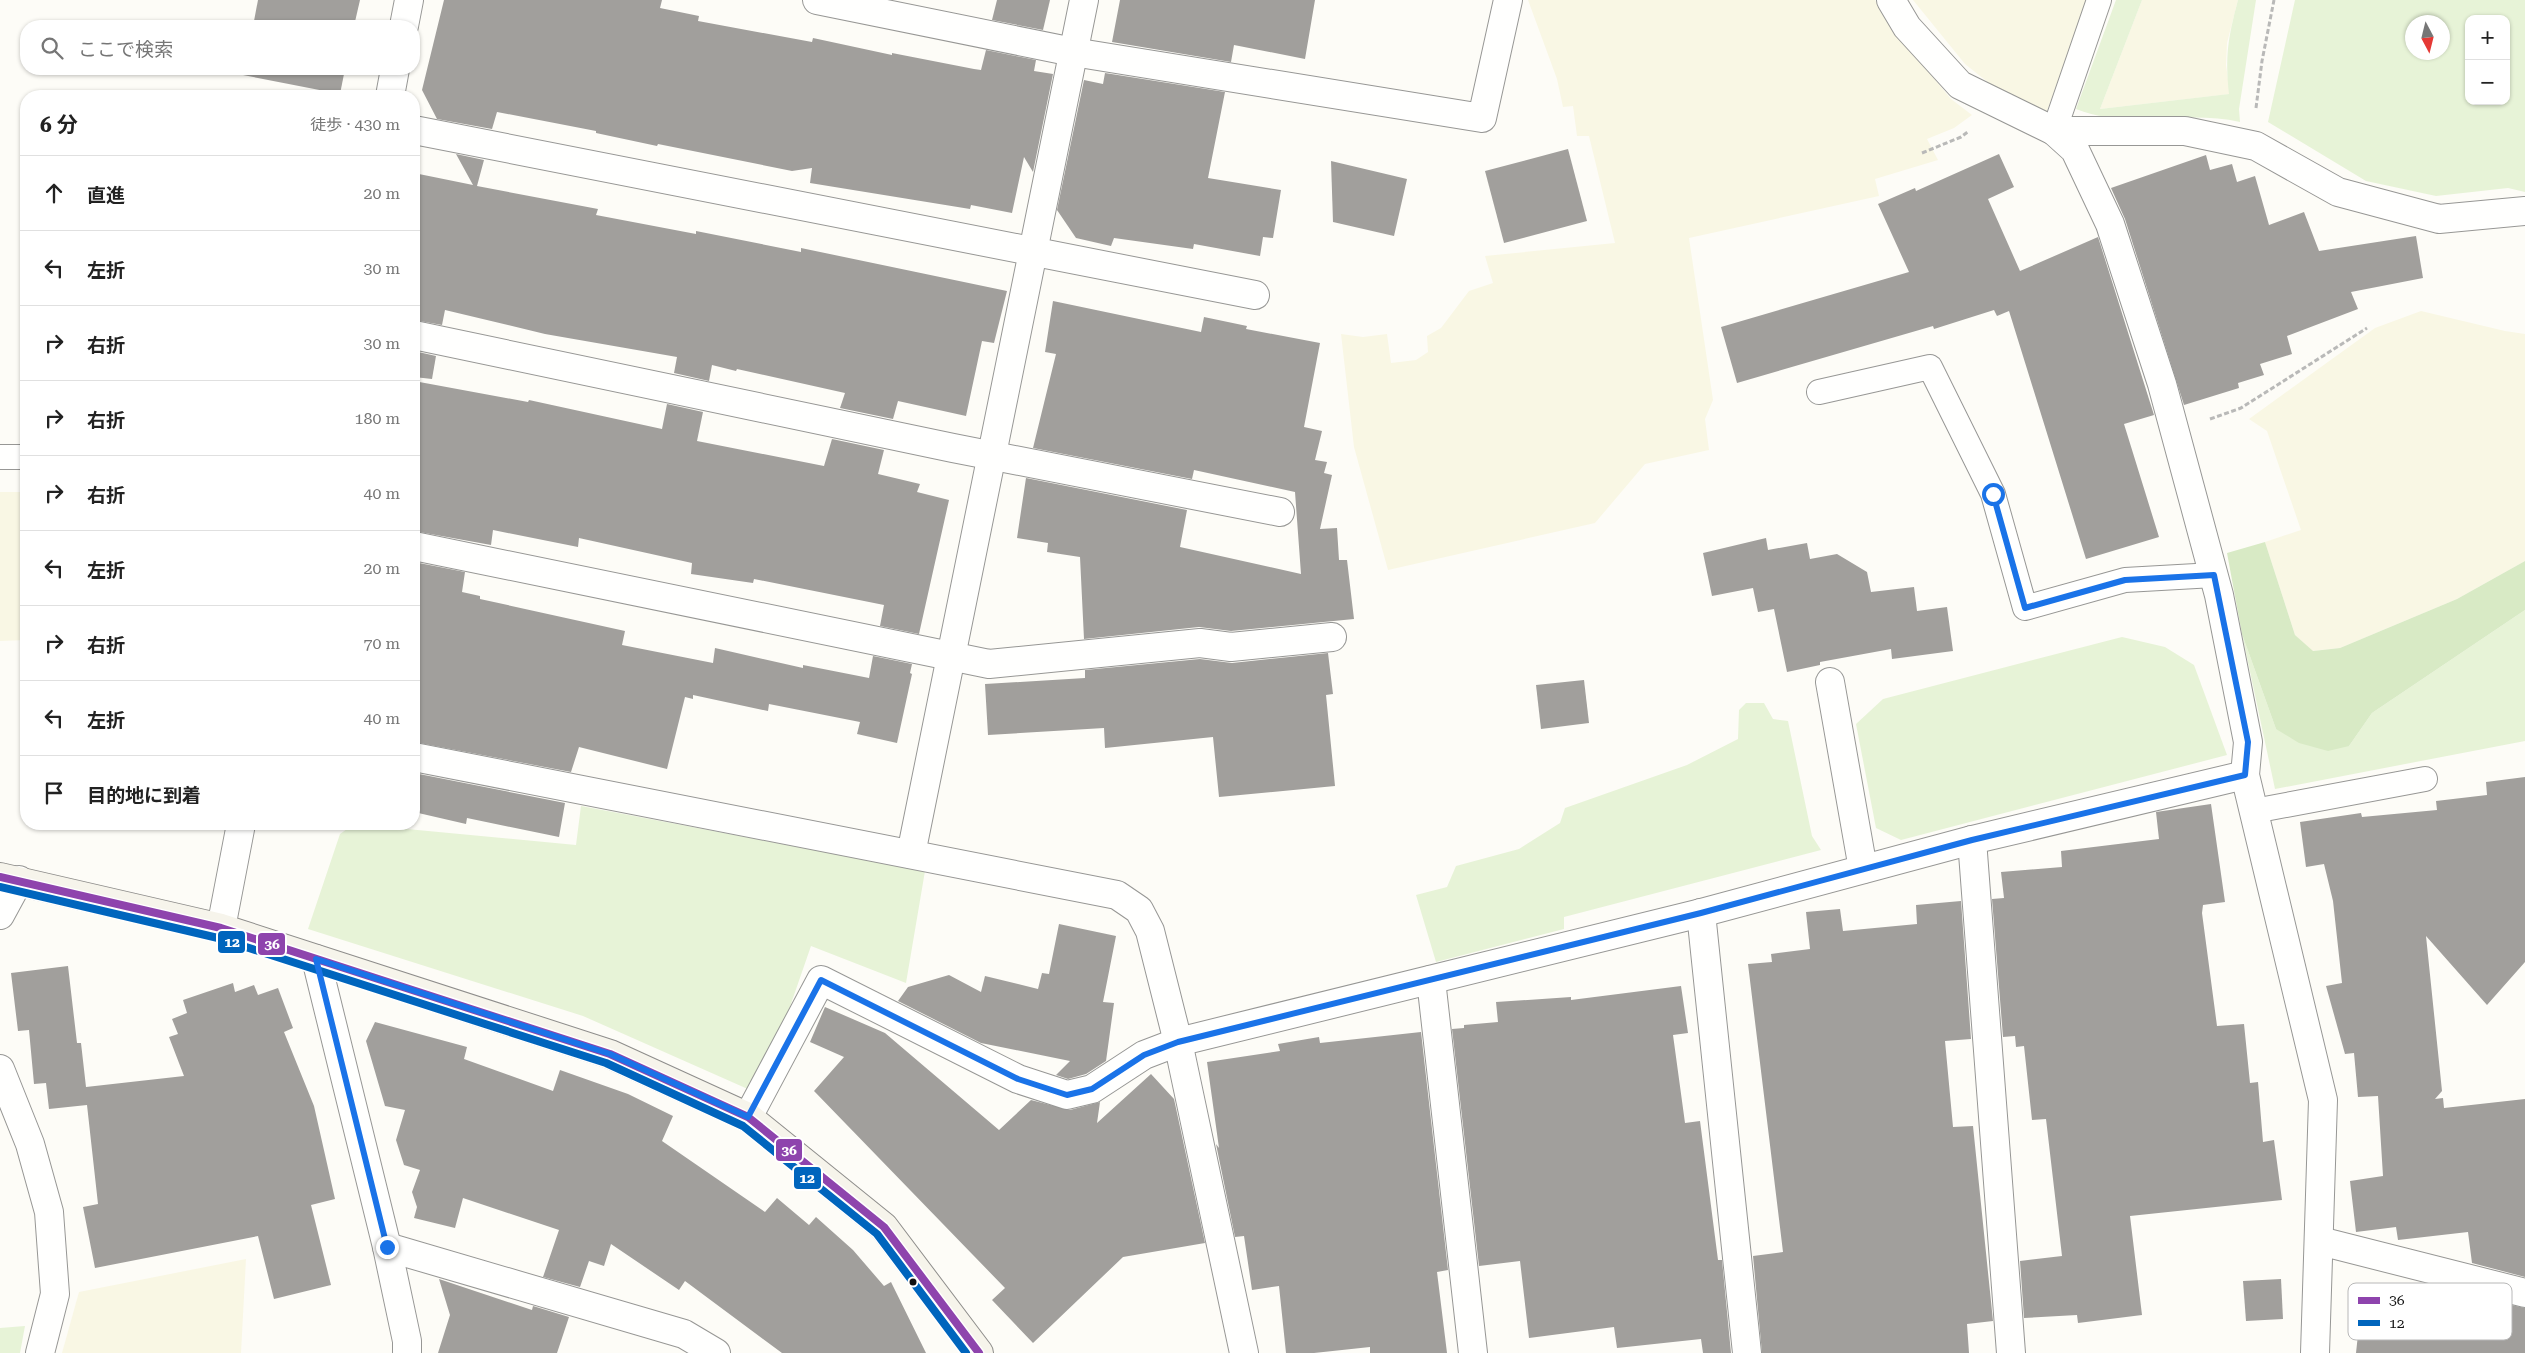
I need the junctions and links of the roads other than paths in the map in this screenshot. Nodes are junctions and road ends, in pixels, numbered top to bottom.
1 (409, 0) edge
2 (817, 0) edge
3 (1084, 0) edge
4 (1508, 0) edge
5 (1891, 0) edge
6 (2099, 0) edge
7 (405, 20) edge
8 (1073, 52) junction
9 (394, 75) edge
10 (391, 90) edge
11 (420, 131) edge
12 (2054, 131) junction
13 (2525, 211) edge
14 (1034, 250) junction
15 (1255, 295) dead end
16 (420, 336) edge
17 (1819, 392) dead end
18 (991, 456) junction
19 (0, 457) edge
20 (20, 457) edge
21 (1280, 512) dead end
22 (420, 547) edge
23 (2214, 575) junction
24 (1332, 637) dead end
25 (950, 658) junction
26 (1830, 682) dead end
27 (420, 758) edge
28 (2245, 775) junction
29 (2425, 779) dead end
30 (2254, 811) junction
31 (240, 830) edge
32 (1972, 840) junction
33 (911, 854) junction
34 (1863, 869) junction
35 (9, 878) edge
36 (1701, 913) junction
37 (0, 915) edge
38 (221, 928) junction
39 (316, 959) junction
40 (1431, 980) junction
41 (1178, 1042) junction
42 (0, 1069) edge
43 (748, 1117) junction
44 (2320, 1241) junction
45 (387, 1247) junction
46 (2486, 1283) edge
47 (2512, 1290) edge
48 (2525, 1293) edge
49 (40, 1353) edge
50 (407, 1353) edge
51 (716, 1353) edge
52 (980, 1353) edge
53 (1244, 1353) edge
54 (1473, 1353) edge
55 (1748, 1353) edge
56 (2011, 1353) edge
57 (2315, 1353) edge

1 - 7 street
2 - 8 street
3 - 8 street
4 - 8 street
5 - 12 street
6 - 12 lane
8 - 14 street
9 - 10 street
11 - 14 street
12 - 13 street
12 - 23 street
14 - 15 street
14 - 18 street
16 - 18 street
17 - 23 lane
18 - 21 street
18 - 25 street
19 - 20 lane
22 - 25 street
23 - 28 street
24 - 25 street
25 - 33 street
26 - 34 street
27 - 33 street
28 - 30 street
28 - 32 street
29 - 30 lane
30 - 44 street
31 - 38 street
32 - 34 street
32 - 56 street
33 - 41 street
34 - 36 street
35 - 37 street
35 - 38 street
36 - 40 street
36 - 55 street
38 - 39 street
39 - 43 street
39 - 45 street
40 - 41 street
40 - 54 street
41 - 43 street
41 - 53 street
42 - 49 street
43 - 52 street
44 - 46 street
44 - 57 street
45 - 50 street
45 - 51 street
47 - 48 street

